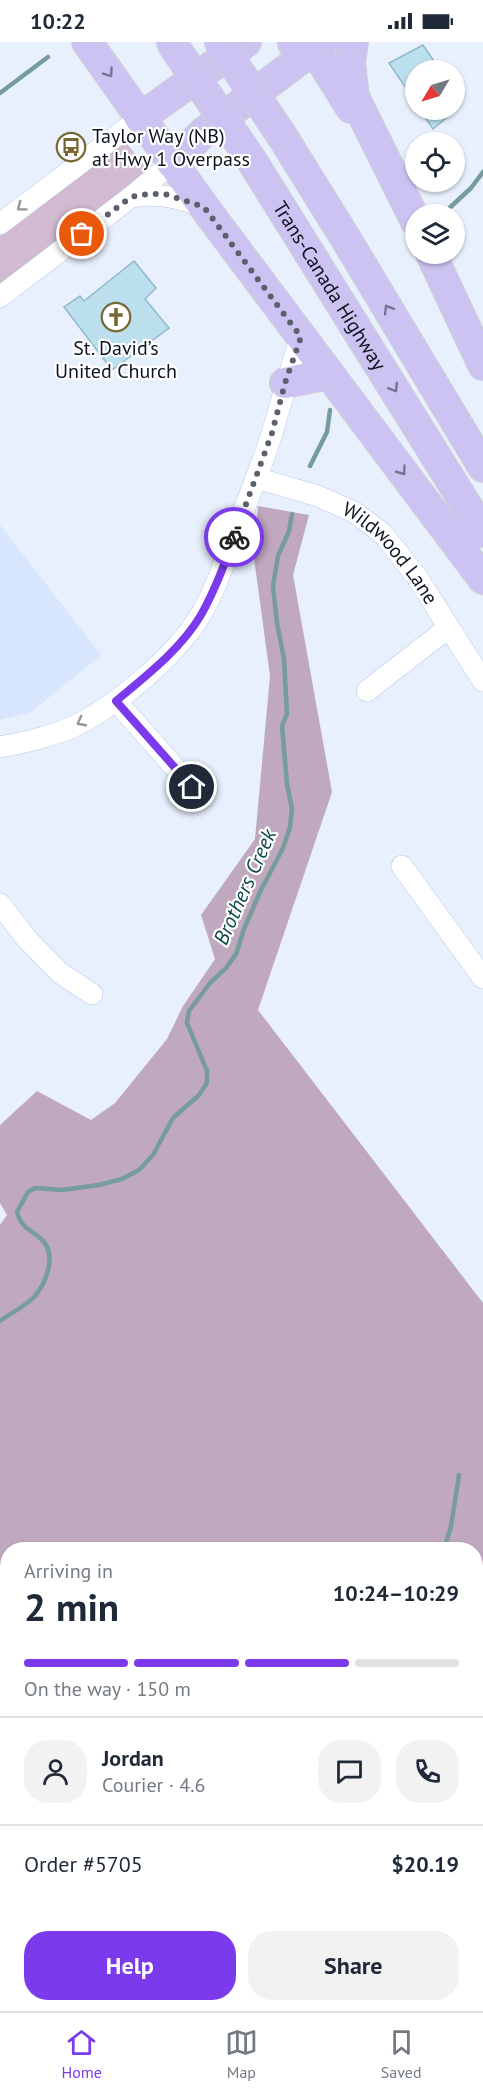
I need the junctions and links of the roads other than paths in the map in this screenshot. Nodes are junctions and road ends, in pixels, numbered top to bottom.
1 (87, 42) edge
2 (171, 42) edge
3 (219, 42) edge
4 (246, 42) edge
5 (353, 42) edge
6 (304, 44) edge
7 (141, 118) junction
8 (178, 157) junction
9 (387, 167) junction
10 (131, 197) junction
11 (407, 204) edge
12 (204, 207) junction
13 (0, 224) edge
14 (435, 264) edge
15 (0, 297) edge
16 (301, 337) junction
17 (483, 365) edge
18 (328, 374) junction
19 (285, 383) junction
20 (483, 467) edge
21 (256, 478) junction
22 (483, 532) edge
23 (483, 579) edge
24 (448, 628) junction
25 (483, 681) edge
26 (367, 692) dead end
27 (116, 701) junction
28 (0, 747) edge
29 (192, 787) dead end
30 (402, 866) dead end
31 (0, 904) edge
32 (483, 978) edge
33 (92, 994) dead end

1 -> 7 highway
2 -> 22 highway, Trans-Canada Highway, bridge
20 -> 3 highway, Trans-Canada Highway, bridge
4 - 7 highway
5 - 9 highway
6 - 8 highway
6 - 9 highway
7 - 8 highway
7 -> 13 street
8 - 10 street
8 - 12 highway
8 - 16 highway
9 - 11 highway
10 - 12 street
10 - 15 street
12 - 16 highway
14 - 17 highway
16 - 18 highway
16 - 19 street
18 - 19 highway
18 -> 23 highway
19 - 21 street
21 - 24 street, Wildwood Lane
21 - 27 street
24 - 25 street, Wildwood Lane
24 - 26 street
27 -> 28 street
27 - 29 street
30 - 32 street
31 - 33 street

